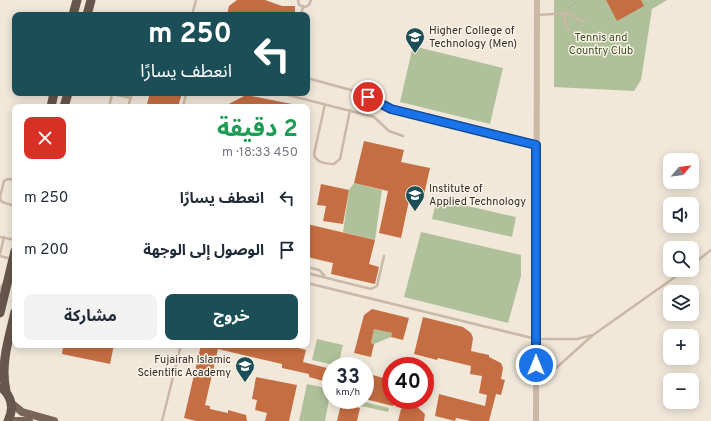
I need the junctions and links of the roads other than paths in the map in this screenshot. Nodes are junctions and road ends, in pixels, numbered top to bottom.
1 (77, 0) edge
2 (91, 0) edge
3 (196, 0) edge
4 (298, 0) edge
5 (311, 0) edge
6 (537, 0) edge
7 (303, 7) junction
8 (74, 12) edge
9 (88, 12) edge
10 (193, 12) edge
11 (302, 12) edge
12 (564, 13) junction
13 (537, 15) junction
14 (584, 22) dead end
15 (569, 30) dead end
16 (310, 79) edge
17 (123, 96) edge
18 (292, 96) edge
19 (131, 98) joint
20 (129, 104) edge
21 (325, 104) junction
22 (350, 110) junction
23 (402, 136) dead end
24 (536, 145) junction
25 (12, 180) edge
26 (0, 197) edge
27 (12, 205) edge
28 (2, 237) edge
29 (12, 239) edge
30 (711, 250) edge
31 (0, 255) edge
32 (12, 255) edge
33 (384, 256) dead end
34 (699, 259) edge
35 (12, 263) edge
36 (310, 268) edge
37 (10, 271) junction
38 (310, 274) edge
39 (324, 276) junction
40 (675, 277) edge
41 (310, 284) edge
42 (0, 290) edge
43 (0, 313) edge
44 (12, 325) edge
45 (593, 335) junction
46 (536, 339) junction
47 (179, 348) edge
48 (536, 386) junction
49 (3, 389) edge
50 (11, 404) junction
51 (8, 421) edge
52 (12, 421) edge
53 (29, 421) edge
54 (54, 421) edge
55 (162, 421) edge
56 (536, 421) edge

1 - 8 highway
2 - 9 highway
3 - 10 lane
4 - 7 lane
5 - 7 lane
6 - 13 street
7 - 11 lane
12 - 13 lane
12 - 14 lane
12 - 15 lane
13 - 24 street
16 - 24 lane
17 - 19 lane
18 - 21 lane
19 - 20 lane
21 - 22 lane
21 - 22 lane
22 - 23 lane
24 - 46 street
25 - 26 lane
26 - 27 lane
28 - 29 lane
28 - 31 lane
30 - 34 lane
31 - 32 lane
33 - 39 lane
35 - 37 highway
36 - 39 lane
37 - 42 lane
37 - 43 highway
38 - 39 lane
40 - 45 lane
41 - 46 lane
44 - 49 highway
45 - 46 lane
45 - 48 lane
46 - 48 street
47 - 55 lane
48 - 56 street
49 - 50 highway
50 - 51 highway
50 - 54 main road
52 - 53 main road

